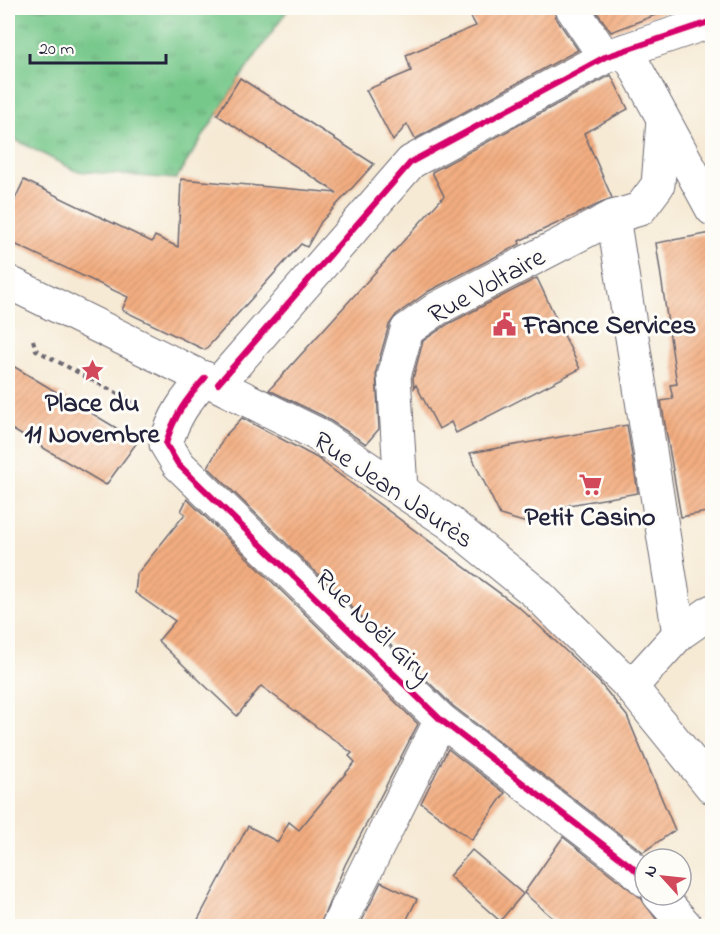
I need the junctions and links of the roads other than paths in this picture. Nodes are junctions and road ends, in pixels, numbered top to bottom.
1 (572, 8) edge
2 (712, 21) edge
3 (616, 54) junction
4 (663, 120) junction
5 (712, 209) edge
6 (613, 217) junction
7 (8, 282) edge
8 (212, 381) junction
9 (401, 489) junction
10 (712, 611) edge
11 (679, 634) junction
12 (631, 687) junction
13 (441, 720) junction
14 (712, 787) edge
15 (633, 869) edge
16 (669, 907) edge
17 (338, 927) edge
18 (686, 927) edge

1 - 3 street
2 - 3 street, Rue Noël Giry
3 - 4 street
3 - 8 street, Rue Noël Giry
4 - 5 street
4 - 6 street, Rue Voltaire
6 - 9 street, Rue Voltaire
6 - 11 street
7 - 8 street, Rue Jean Jaurès
8 - 9 street, Rue Jean Jaurès
8 - 13 street, Rue Noël Giry
9 - 12 street, Rue Jean Jaurès
10 - 11 street
11 - 12 street
12 - 14 street, Rue Jean Jaurès
13 - 15 street, Rue Noël Giry
13 - 17 street
16 - 18 street

